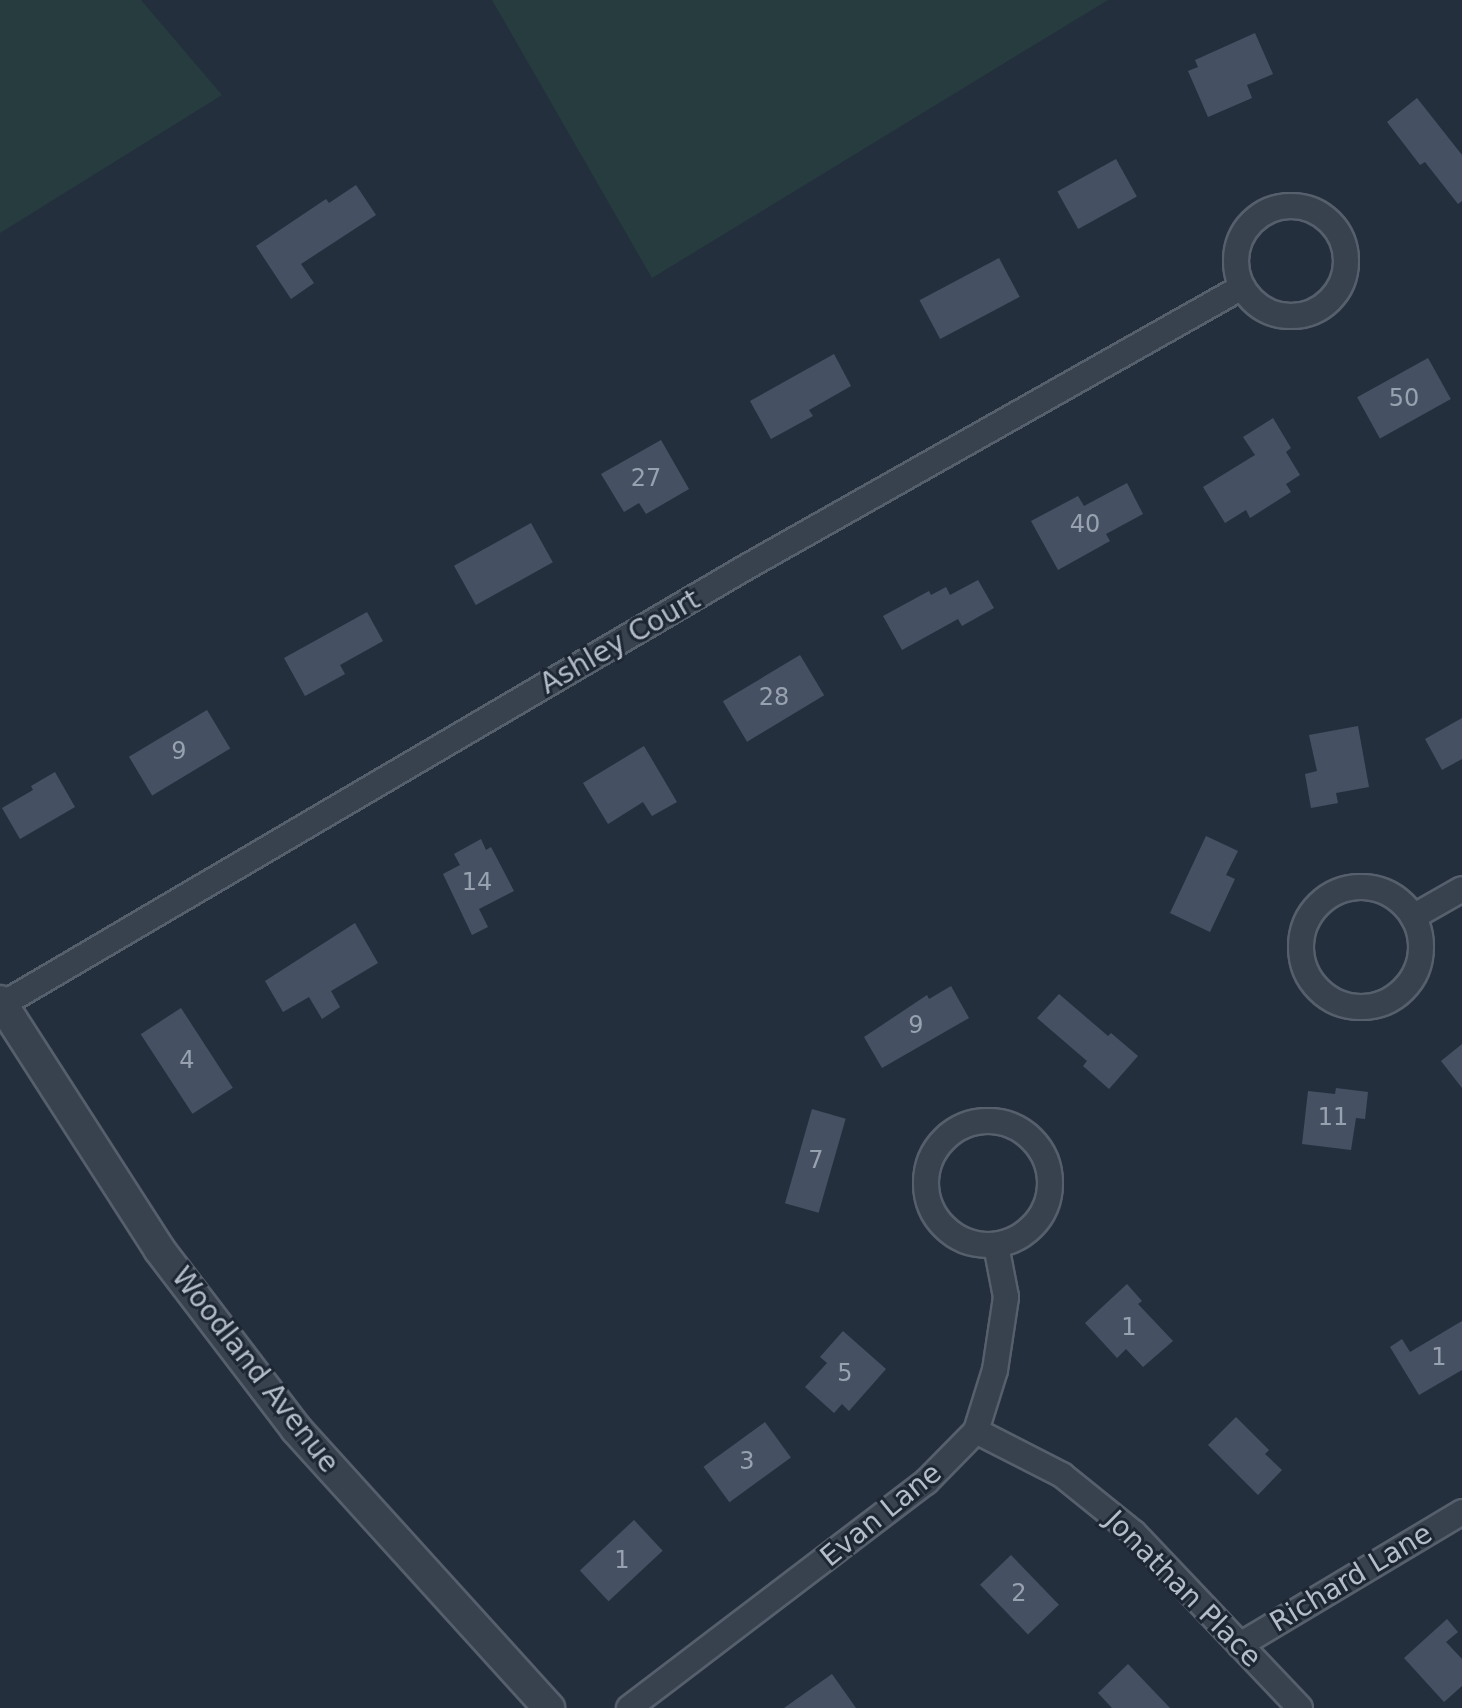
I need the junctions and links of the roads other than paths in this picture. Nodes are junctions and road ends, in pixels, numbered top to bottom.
1 (1242, 287) junction
2 (1462, 889) edge
3 (1413, 917) junction
4 (1, 1002) edge
5 (996, 1245) junction
6 (976, 1431) junction
7 (1462, 1512) edge
8 (1240, 1645) junction
9 (549, 1708) edge
10 (629, 1708) edge
11 (1300, 1708) edge

1 - 1 street
1 - 4 street, Ashley Court
2 - 3 street
3 - 3 street
4 - 9 street, Woodland Avenue
5 - 5 street
5 - 6 street, Evan Lane
6 - 8 street, Jonathan Place
6 - 10 street, Evan Lane
7 - 8 street, Richard Lane
8 - 11 street, Jonathan Place

